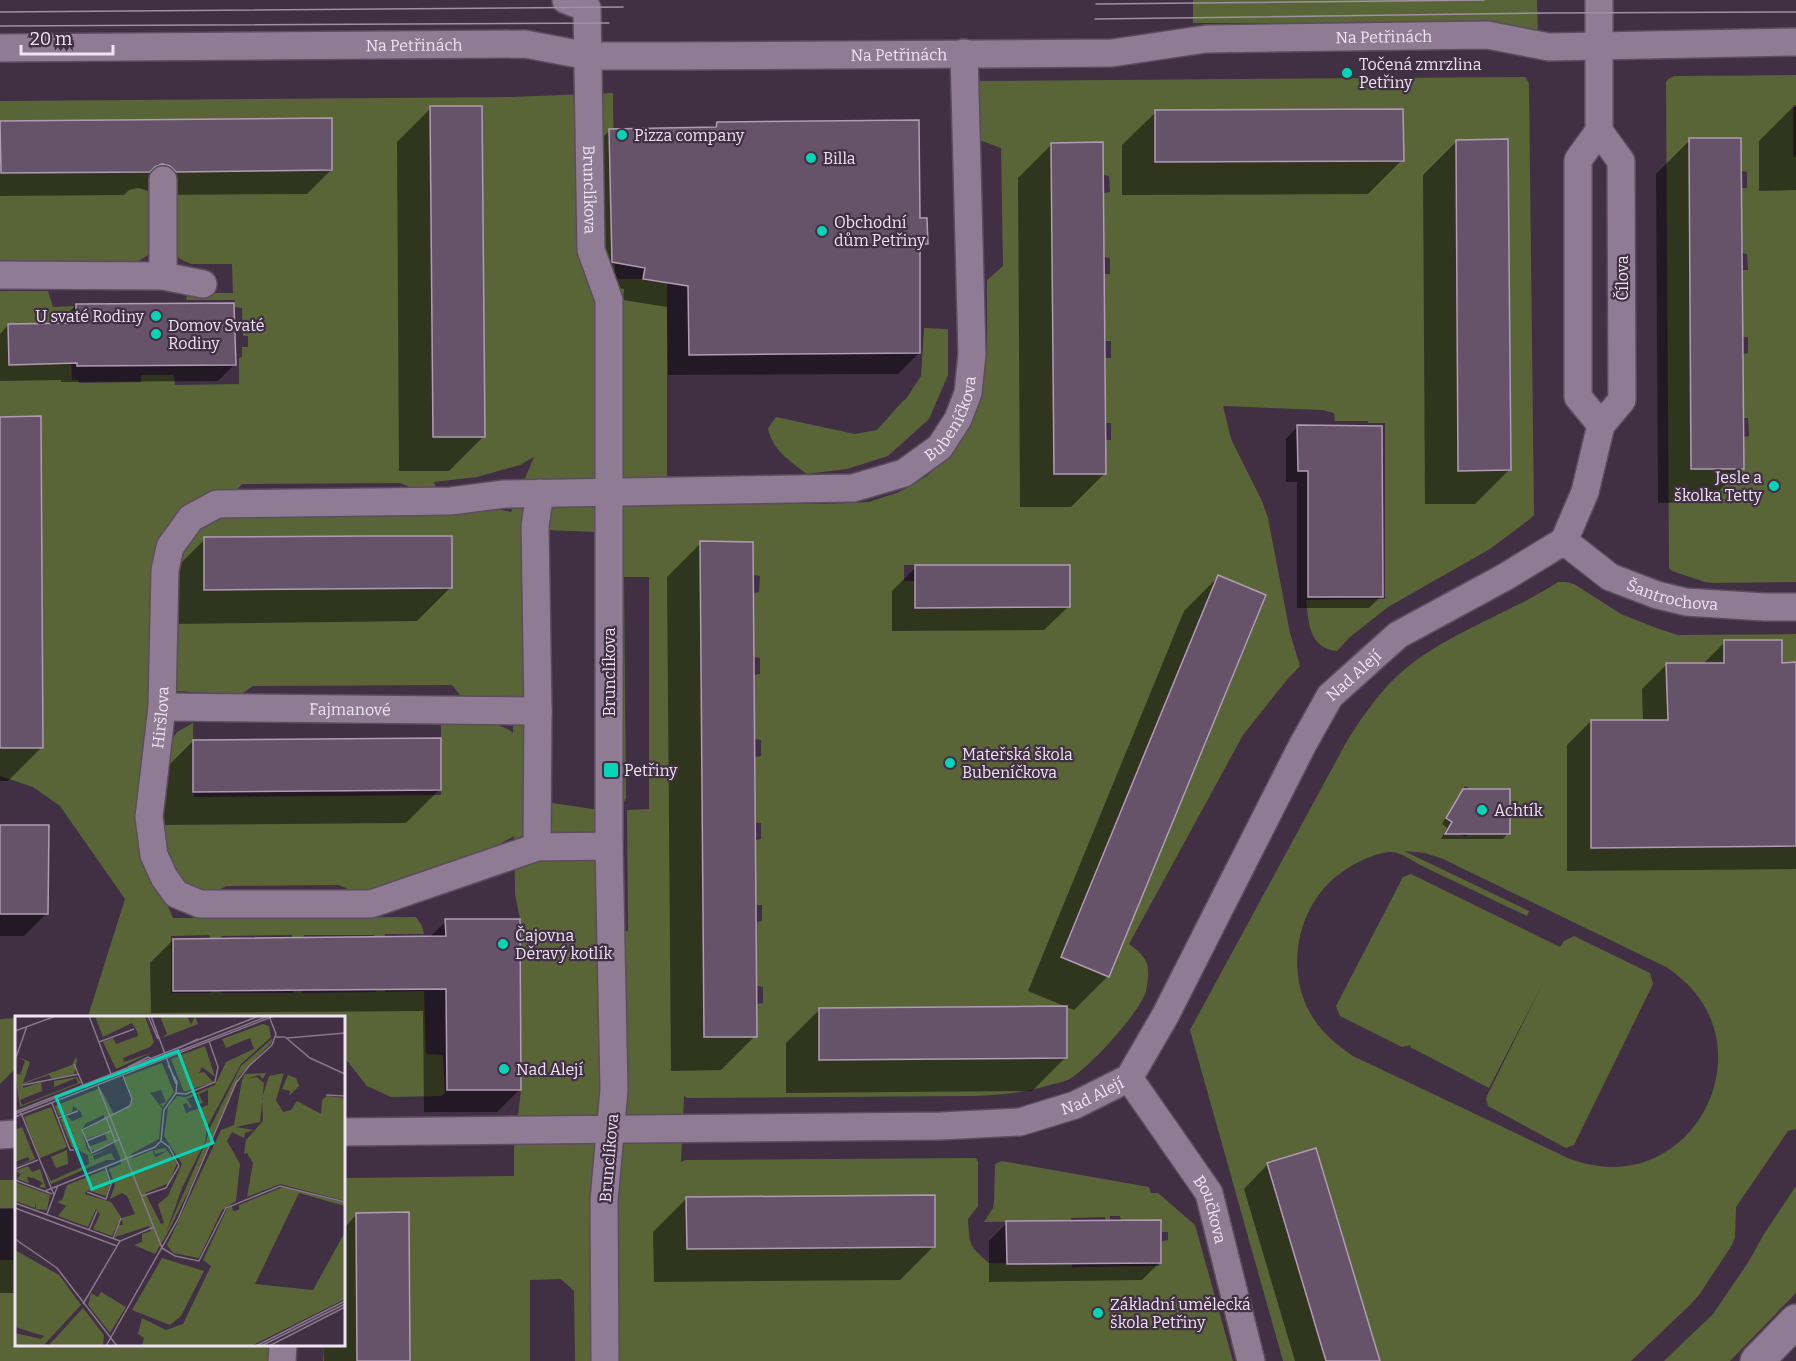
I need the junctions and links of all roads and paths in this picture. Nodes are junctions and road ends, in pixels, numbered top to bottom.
1 (566, 0) edge
2 (1599, 0) edge
3 (1796, 42) edge
4 (1599, 46) junction
5 (0, 48) edge
6 (964, 53) junction
7 (588, 56) junction
8 (1599, 131) junction
9 (163, 180) dead end
10 (0, 275) edge
11 (163, 276) junction
12 (203, 284) dead end
13 (1601, 425) junction
14 (609, 492) junction
15 (540, 493) junction
16 (1564, 541) junction
17 (1796, 607) edge
18 (162, 706) junction
19 (538, 711) junction
20 (609, 846) junction
21 (537, 847) junction
22 (1129, 1078) junction
23 (611, 1130) junction
24 (345, 1132) edge
25 (15, 1134) edge
26 (0, 1135) edge
27 (1796, 1321) edge
28 (283, 1346) edge
29 (282, 1361) edge
30 (606, 1361) edge
31 (1251, 1361) edge
32 (1757, 1361) edge

1 - 7 street, Brunclíkova
2 - 4 street
3 - 4 street, Na Petřinách
4 - 6 street, Na Petřinách
4 - 8 street
5 - 7 street, Na Petřinách
6 - 7 street, Na Petřinách
6 - 14 street, Bubeníčkova
7 - 14 street, Brunclíkova
8 - 13 street, Čílova
8 - 13 street
9 - 11 street
10 - 11 street
11 - 12 street
13 - 16 street, Čílova
14 - 15 street, Hiršlova
14 - 20 street, Brunclíkova
15 - 18 street, Hiršlova
15 - 19 street
16 - 17 street, Šantrochova
16 - 22 street, Nad Alejí
18 - 19 street, Fajmanové
18 - 21 street, Hiršlova
19 - 21 street
20 - 21 street, Hiršlova
20 - 23 street, Brunclíkova
22 - 23 street, Nad Alejí
22 - 31 street, Boučkova
23 - 24 street, Nad Alejí
23 - 30 street, Brunclíkova
25 - 26 street
27 - 32 street
28 - 29 street

